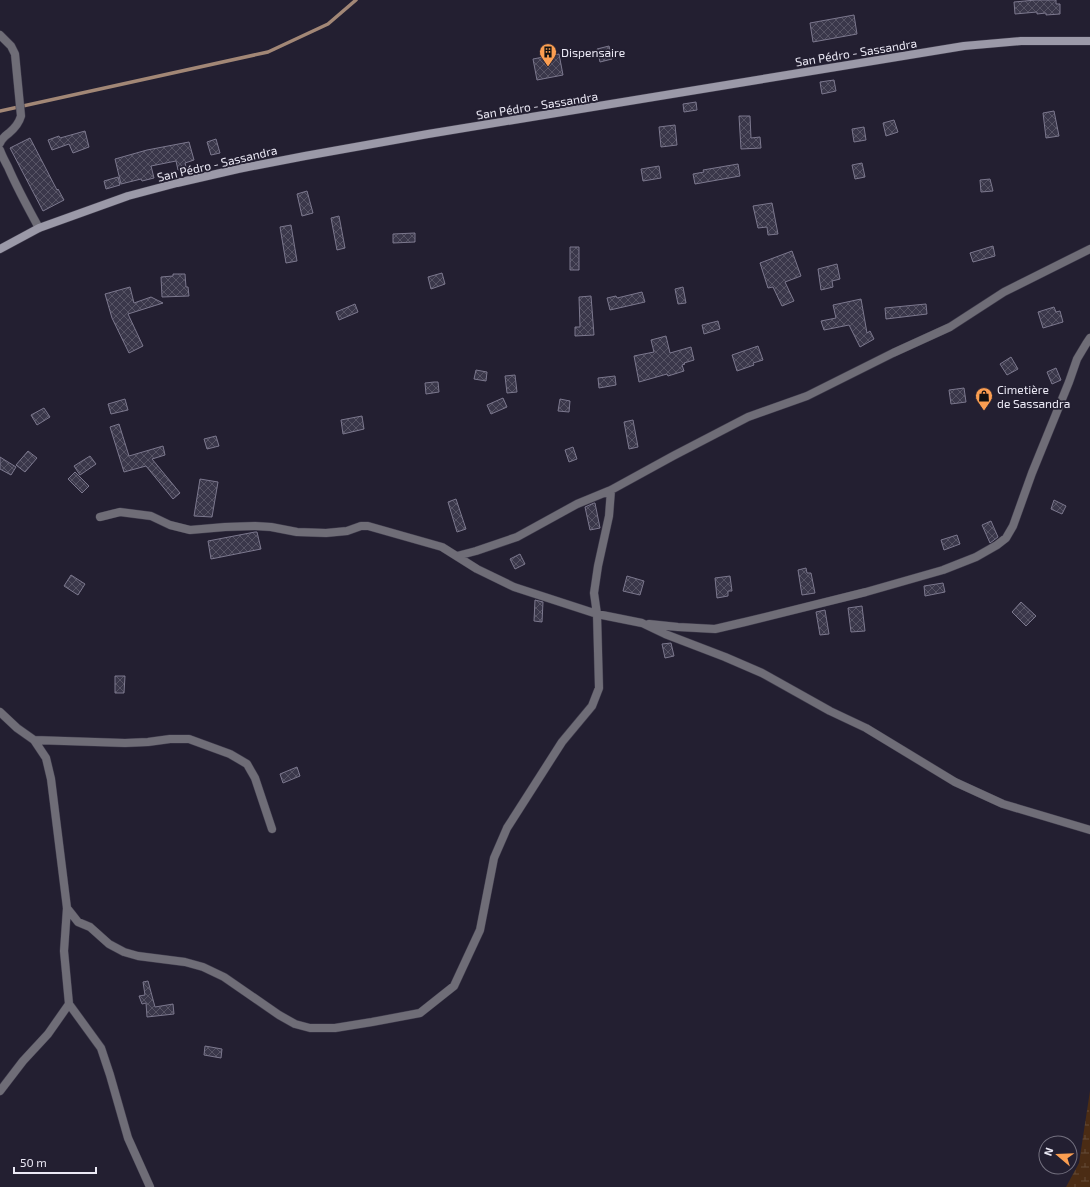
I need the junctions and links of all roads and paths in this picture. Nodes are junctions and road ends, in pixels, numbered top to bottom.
1 (0, 35) edge
2 (1090, 41) edge
3 (0, 143) edge
4 (0, 150) edge
5 (40, 228) junction
6 (0, 249) edge
7 (1090, 249) edge
8 (1090, 338) edge
9 (611, 490) junction
10 (100, 517) dead end
11 (457, 556) junction
12 (597, 614) junction
13 (642, 623) junction
14 (0, 712) edge
15 (34, 740) junction
16 (272, 829) dead end
17 (1090, 830) edge
18 (67, 908) junction
19 (69, 1004) junction
20 (0, 1091) edge
21 (150, 1187) edge

1 - 3 street
2 - 5 main road, San Pédro - Sassandra
4 - 5 street
5 - 6 main road, San Pédro - Sassandra
7 - 9 street
8 - 13 street
9 - 11 street
9 - 12 street
10 - 11 street
11 - 12 street
12 - 13 street
12 - 18 street
13 - 17 street
14 - 15 street
15 - 16 street
15 - 18 street
18 - 19 street
19 - 20 street
19 - 21 street

